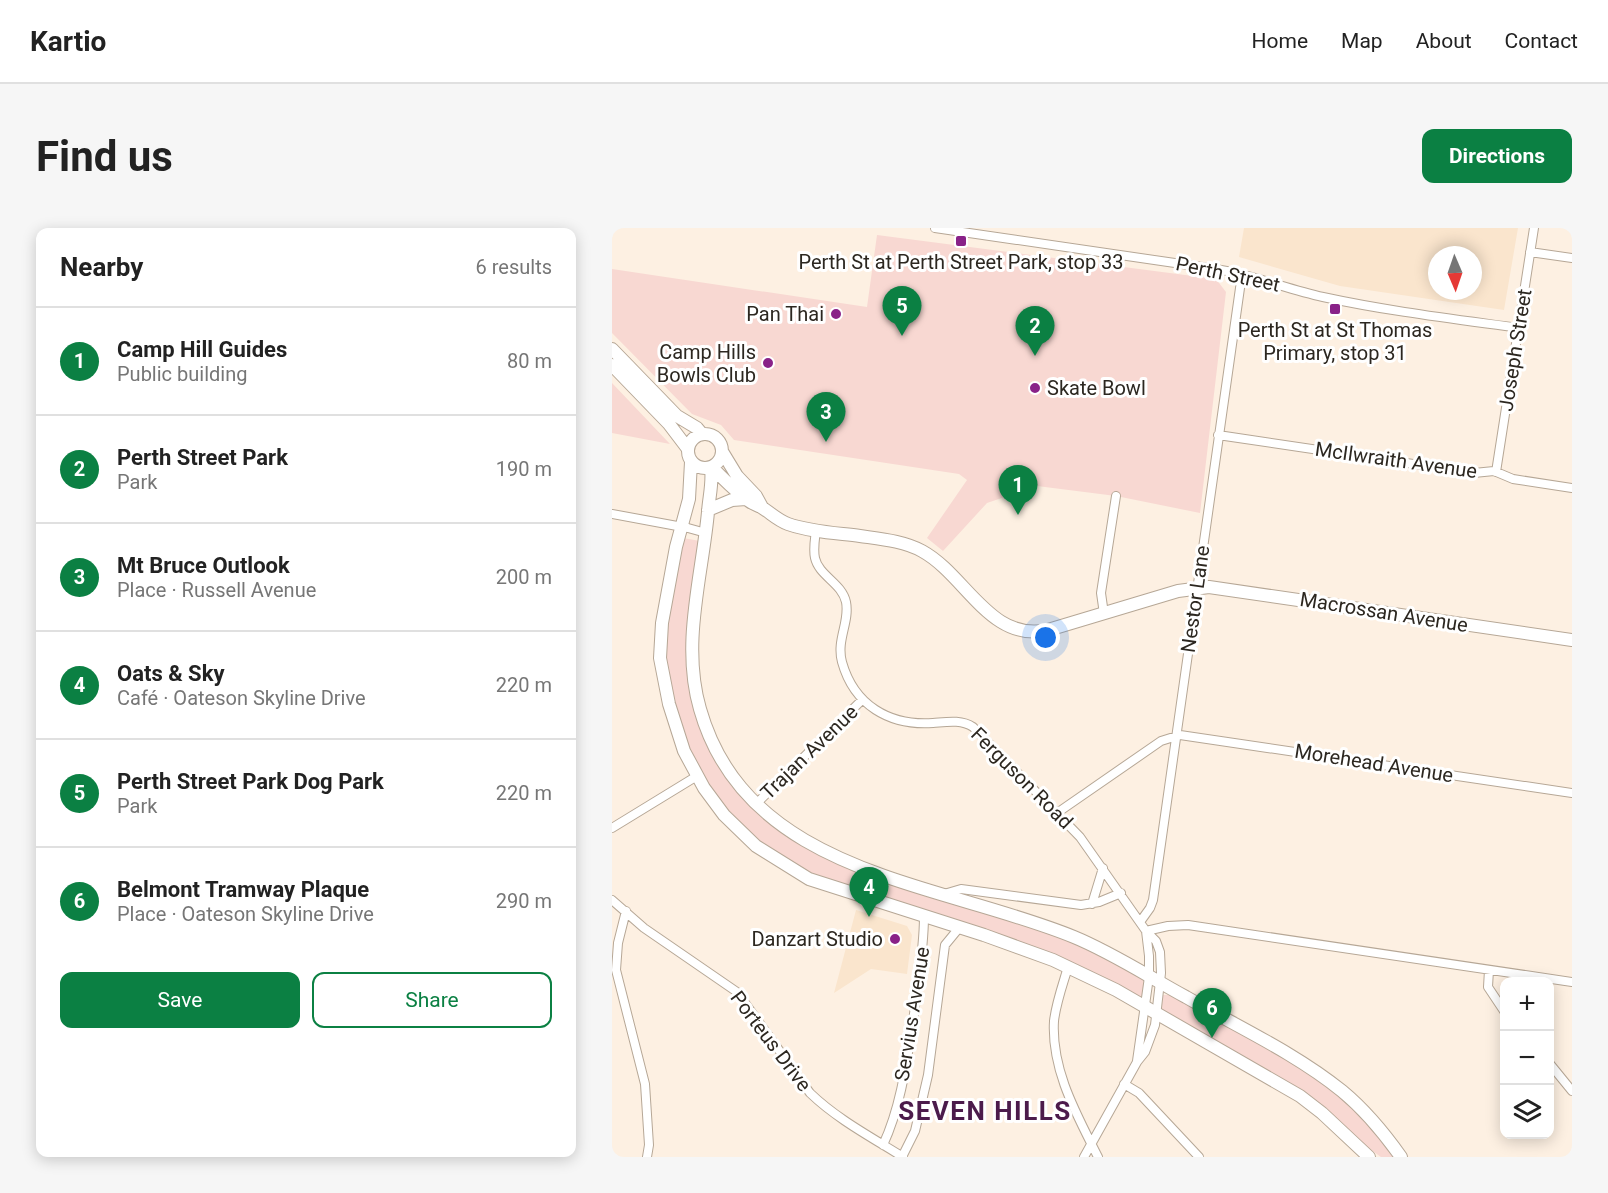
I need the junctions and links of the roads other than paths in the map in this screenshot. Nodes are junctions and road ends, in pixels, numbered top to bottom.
1 (935, 228) edge
2 (1534, 228) edge
3 (1530, 252) junction
4 (1572, 258) edge
5 (1242, 274) junction
6 (1519, 328) junction
7 (612, 349) edge
8 (612, 365) edge
9 (702, 434) junction
10 (1218, 435) junction
11 (723, 453) junction
12 (690, 455) junction
13 (712, 468) junction
14 (1496, 472) junction
15 (1572, 488) edge
16 (1116, 496) dead end
17 (746, 499) junction
18 (762, 507) junction
19 (708, 510) junction
20 (612, 514) edge
21 (681, 527) junction
22 (816, 530) junction
23 (706, 533) junction
24 (1196, 587) junction
25 (1104, 614) junction
26 (1572, 640) edge
27 (862, 700) junction
28 (1175, 735) junction
29 (697, 776) junction
30 (1572, 793) edge
31 (756, 804) junction
32 (1057, 813) junction
33 (612, 828) edge
34 (1103, 868) junction
35 (1121, 893) junction
36 (943, 894) junction
37 (612, 900) edge
38 (1092, 904) junction
39 (626, 911) junction
40 (924, 916) junction
41 (1140, 922) junction
42 (959, 928) junction
43 (1146, 931) junction
44 (1068, 967) junction
45 (1489, 970) junction
46 (1149, 976) junction
47 (615, 980) edge
48 (1572, 982) edge
49 (1161, 983) junction
50 (1500, 1005) edge
51 (1145, 1006) junction
52 (1157, 1013) junction
53 (1137, 1062) junction
54 (1554, 1069) edge
55 (1124, 1084) junction
56 (1572, 1091) edge
57 (1091, 1144) junction
58 (883, 1145) junction
59 (647, 1157) edge
60 (903, 1157) edge
61 (1084, 1157) edge
62 (1098, 1157) edge
63 (1199, 1157) edge
64 (1369, 1157) edge
65 (1401, 1157) edge

1 - 5 street, Perth Street
2 - 3 street, Joseph Street
3 - 4 street
3 - 6 street, Joseph Street
5 - 6 street, Perth Street
5 - 10 street, Nestor Lane
6 - 14 street, Joseph Street
7 - 9 main road
8 - 12 main road
9 - 11 main road
9 - 12 main road
10 - 14 street, McIlwraith Avenue
10 - 24 street, Nestor Lane
11 - 13 main road
11 - 18 main road
12 - 13 main road
12 - 21 main road
13 - 17 main road
13 - 19 main road
14 - 15 street, McIlwraith Avenue
16 - 25 street
17 - 18 main road
17 - 19 main road
18 - 22 main road
19 - 23 main road
20 - 21 street
21 - 23 street
21 - 29 main road
22 - 25 main road
22 - 27 street, Ferguson Road
23 - 31 main road
24 - 25 main road
24 - 26 main road, Macrossan Avenue
24 - 28 street, Nestor Lane
27 - 31 street, Trajan Avenue
27 - 32 street, Ferguson Road
28 - 30 street, Morehead Avenue
28 - 32 street
28 - 41 street, Nestor Lane
29 - 33 street
29 - 40 main road
31 - 36 main road
32 - 34 street, Ferguson Road
34 - 35 street, Ferguson Road
34 - 38 street
35 - 38 street
35 - 41 street, Ferguson Road
36 - 38 street
36 - 46 main road
37 - 39 street, Porteus Drive
39 - 47 street
39 - 58 street, Porteus Drive
40 - 42 main road
40 - 58 street, Servius Avenue
41 - 43 street, Ferguson Road
42 - 44 main road
42 - 60 street, Servius Avenue
43 - 45 street
43 - 46 street, Ferguson Road
43 - 49 street, Ferguson Road
44 - 51 main road
44 - 57 street
45 - 48 street
45 - 50 street
46 - 49 main road
46 - 51 street, Ferguson Road
47 - 59 street
49 - 52 street, Ferguson Road
49 - 65 main road
51 - 52 main road
51 - 53 street, Ferguson Road
52 - 53 street, Ferguson Road
52 - 64 main road
53 - 55 street, Ferguson Road
54 - 56 street
55 - 57 street, Ferguson Road
55 - 63 street
57 - 61 street, Ferguson Road
57 - 62 street
58 - 60 street, Porteus Drive

